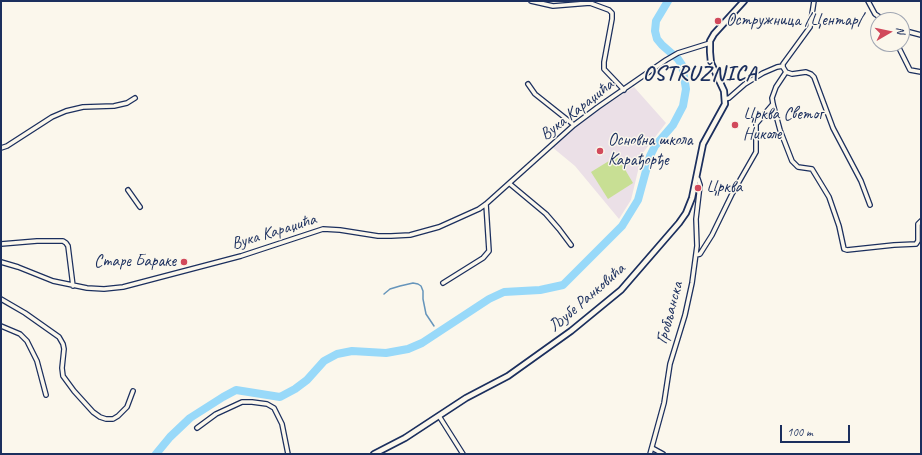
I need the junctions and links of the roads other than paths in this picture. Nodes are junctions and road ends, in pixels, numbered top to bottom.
1 (531, 1) edge
2 (744, 1) edge
3 (814, 1) edge
4 (868, 1) edge
5 (874, 12) edge
6 (910, 32) edge
7 (921, 35) edge
8 (710, 43) junction
9 (901, 52) edge
10 (783, 66) junction
11 (786, 72) junction
12 (921, 72) edge
13 (528, 84) dead end
14 (624, 90) junction
15 (135, 98) dead end
16 (725, 99) junction
17 (773, 104) junction
18 (574, 125) junction
19 (1, 148) edge
20 (696, 178) junction
21 (510, 184) junction
22 (128, 190) dead end
23 (486, 204) junction
24 (870, 205) dead end
25 (140, 207) dead end
26 (921, 220) edge
27 (1, 244) edge
28 (571, 245) dead end
29 (696, 255) junction
30 (1, 262) edge
31 (444, 283) dead end
32 (73, 286) junction
33 (1, 299) edge
34 (1, 326) edge
35 (134, 391) dead end
36 (46, 395) dead end
37 (439, 416) junction
38 (197, 428) dead end
39 (652, 448) junction
40 (288, 454) edge
41 (374, 454) edge
42 (463, 454) edge
43 (650, 454) edge
44 (663, 454) edge

1 - 14 street
2 - 8 street
3 - 10 street
4 - 5 street
6 - 7 street
8 - 14 street, Вука Караџића
8 - 16 street
9 - 12 street
10 - 11 street
10 - 16 street
11 - 17 street
11 - 24 street
13 - 18 street
14 - 18 street, Вука Караџића
15 - 19 street
16 - 20 street, Љубе Ранковића
17 - 26 street
17 - 29 street
18 - 21 street, Вука Караџића
20 - 29 street, Гробљанска
20 - 37 street, Љубе Ранковића
21 - 23 street, Вука Караџића
21 - 28 street
22 - 25 street
23 - 31 street
23 - 32 street, Вука Караџића
27 - 32 street
29 - 39 street, Гробљанска
30 - 32 street, Вука Караџића
33 - 35 street
34 - 36 street
37 - 41 street, Љубе Ранковића
37 - 42 street
38 - 40 street
39 - 43 street, Гробљанска
39 - 44 street

